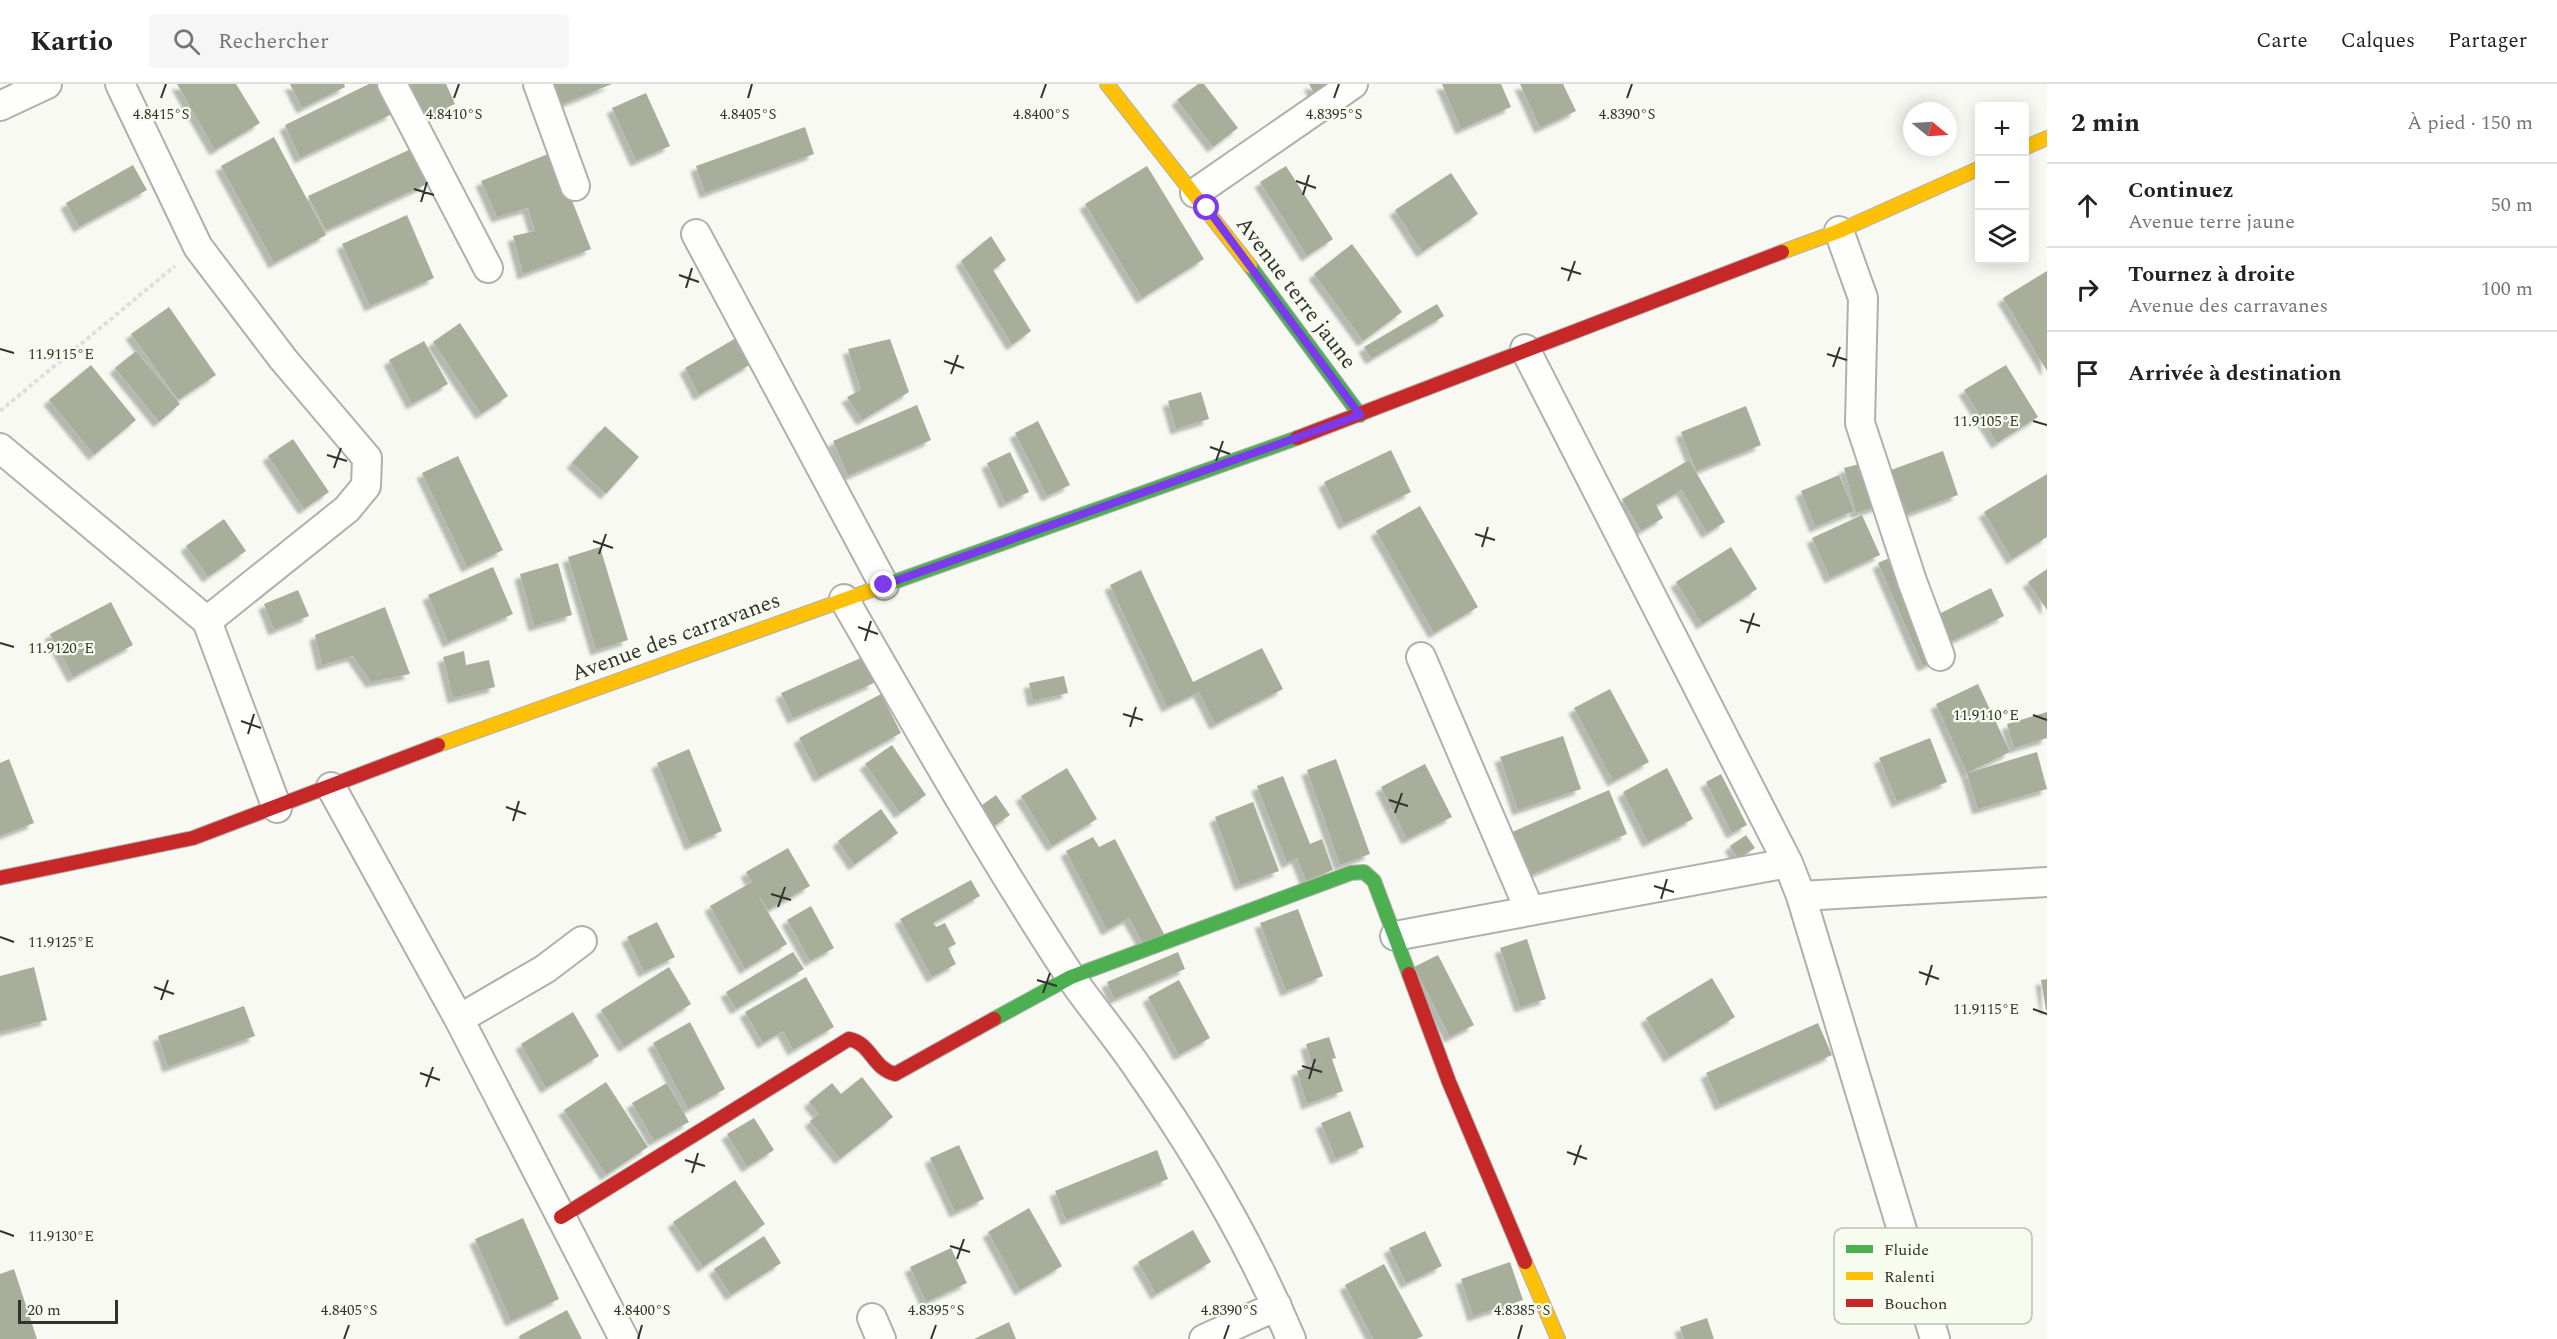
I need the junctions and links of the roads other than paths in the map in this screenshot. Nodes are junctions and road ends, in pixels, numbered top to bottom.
1 (47, 84) edge
2 (120, 84) edge
3 (392, 84) edge
4 (537, 84) edge
5 (1107, 84) edge
6 (1353, 84) edge
7 (0, 106) edge
8 (2047, 138) edge
9 (2029, 146) edge
10 (1975, 170) edge
11 (575, 186) dead end
12 (1195, 193) junction
13 (1839, 231) junction
14 (696, 234) dead end
15 (488, 268) dead end
16 (1525, 349) junction
17 (1360, 415) junction
18 (0, 448) edge
19 (884, 585) junction
20 (844, 599) junction
21 (207, 621) junction
22 (1940, 656) dead end
23 (1421, 657) dead end
24 (331, 787) junction
25 (277, 808) junction
26 (1788, 863) junction
27 (0, 878) edge
28 (2047, 882) edge
29 (1801, 896) junction
30 (1530, 910) junction
31 (1395, 936) junction
32 (582, 941) dead end
33 (1071, 977) junction
34 (459, 1018) junction
35 (561, 1217) junction
36 (1901, 1228) edge
37 (1277, 1306) junction
38 (1930, 1324) edge
39 (624, 1339) edge
40 (1204, 1339) edge
41 (1291, 1339) edge
42 (1558, 1339) edge
43 (1935, 1339) edge

1 - 7 street
2 - 21 street
3 - 15 street
4 - 11 street
5 - 12 street, Avenue terre jaune
6 - 12 street
8 - 9 street
10 - 13 street, Avenue des carravanes
12 - 17 street, Avenue terre jaune
13 - 16 street, Avenue des carravanes
13 - 22 street
14 - 19 street
16 - 17 street, Avenue des carravanes
16 - 26 street
17 - 19 street, Avenue des carravanes
18 - 21 street
19 - 20 street, Avenue des carravanes
20 - 24 street, Avenue des carravanes
20 - 33 street
21 - 25 street
23 - 30 street
24 - 25 street, Avenue des carravanes
24 - 34 street
25 - 27 street, Avenue des carravanes
26 - 29 street
26 - 30 street
28 - 29 street
29 - 36 street
30 - 31 street
31 - 33 street
31 - 42 street
32 - 34 street
33 - 35 street
33 - 37 street
34 - 35 street
35 - 39 street
37 - 40 street
37 - 41 street
38 - 43 street

